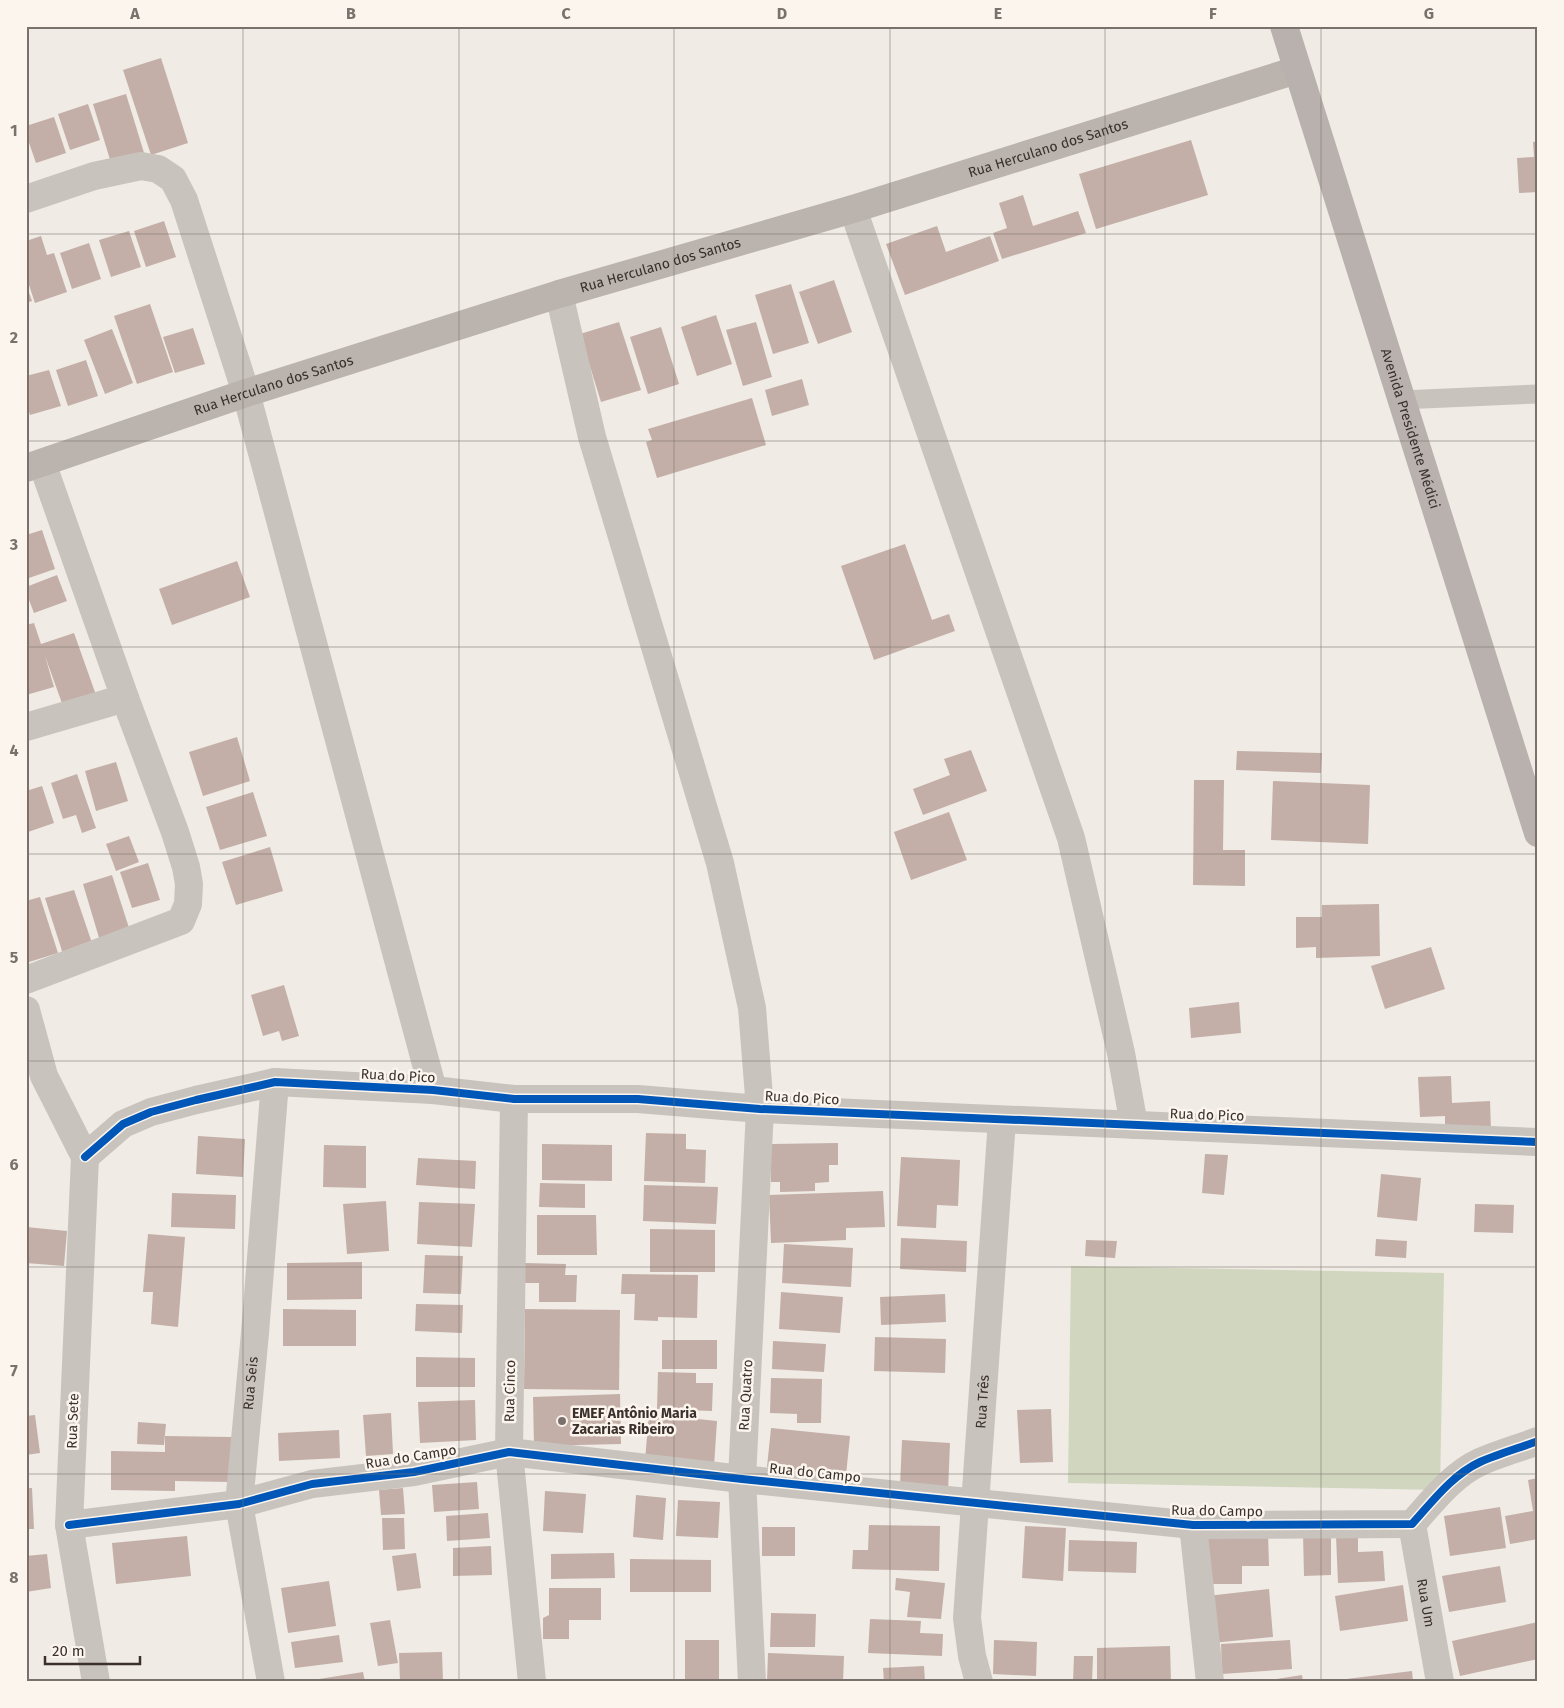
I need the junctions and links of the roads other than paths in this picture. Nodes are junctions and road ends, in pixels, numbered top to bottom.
1 (1284, 26) edge
2 (1297, 70) junction
3 (26, 199) edge
4 (854, 209) junction
5 (559, 294) junction
6 (246, 393) junction
7 (1538, 394) edge
8 (1401, 400) junction
9 (34, 466) edge
10 (124, 698) junction
11 (26, 728) edge
12 (1530, 787) edge
13 (1538, 833) edge
14 (26, 980) edge
15 (26, 1010) edge
16 (275, 1082) junction
17 (433, 1090) junction
18 (514, 1099) junction
19 (760, 1109) junction
20 (1002, 1120) junction
21 (1134, 1125) junction
22 (1538, 1142) edge
23 (85, 1157) junction
24 (1538, 1441) edge
25 (509, 1452) junction
26 (742, 1479) junction
27 (975, 1502) junction
28 (239, 1504) junction
29 (1412, 1524) junction
30 (69, 1525) junction
31 (1192, 1525) junction
32 (96, 1682) edge
33 (271, 1682) edge
34 (532, 1682) edge
35 (752, 1682) edge
36 (979, 1682) edge
37 (1210, 1682) edge
38 (1440, 1682) edge

1 - 2 main road, Avenida Presidente Médici
2 - 4 street, Rua Herculano dos Santos
2 - 8 main road, Avenida Presidente Médici
3 - 6 street
4 - 5 street, Rua Herculano dos Santos
4 - 21 street
5 - 6 street, Rua Herculano dos Santos
5 - 19 street, Rua Quatro
6 - 9 street, Rua Herculano dos Santos
6 - 17 street
7 - 8 lane
8 - 12 main road, Avenida Presidente Médici
9 - 10 street
10 - 11 street
10 - 14 street
12 - 13 main road, Avenida Presidente Médici
15 - 23 street
16 - 17 street, Rua do Pico
16 - 23 street, Rua do Pico
16 - 28 street, Rua Seis
17 - 18 street, Rua do Pico
18 - 19 street, Rua do Pico
18 - 25 street, Rua Cinco
19 - 20 street, Rua do Pico
19 - 26 street, Rua Quatro
20 - 21 street, Rua do Pico
20 - 27 street, Rua Três
21 - 22 street, Rua do Pico
23 - 30 street, Rua Sete
24 - 29 street
25 - 26 street, Rua do Campo
25 - 28 street, Rua do Campo
25 - 34 street, Rua Cinco
26 - 27 street, Rua do Campo
26 - 35 street, Rua Quatro
27 - 31 street, Rua do Campo
27 - 36 street, Rua Três
28 - 30 street, Rua do Campo
28 - 33 street, Rua Seis
29 - 31 street, Rua do Campo
29 - 38 street, Rua Um
30 - 32 street, Rua Sete
31 - 37 street

